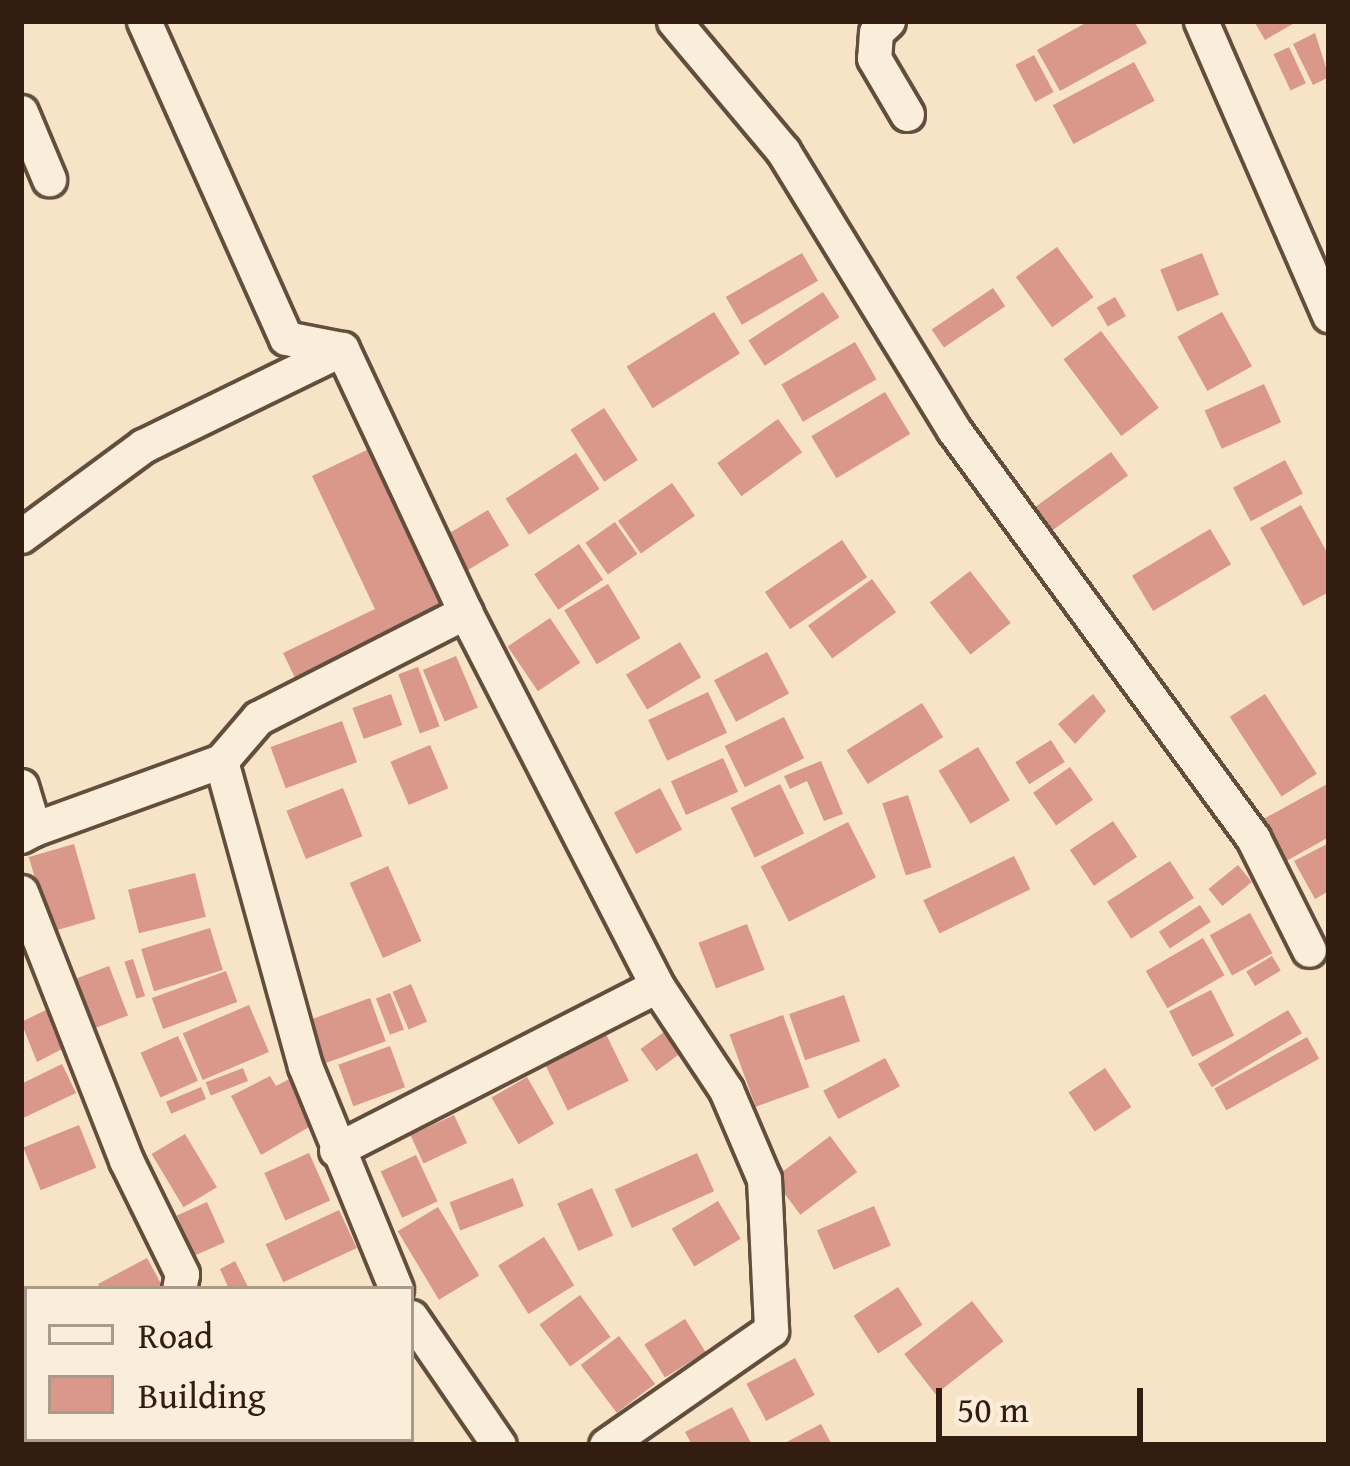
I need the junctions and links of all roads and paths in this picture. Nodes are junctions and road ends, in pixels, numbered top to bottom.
1 (144, 21) edge
2 (674, 21) edge
3 (888, 21) edge
4 (1201, 21) edge
5 (21, 112) edge
6 (908, 114) dead end
7 (49, 179) dead end
8 (1329, 315) edge
9 (342, 350) junction
10 (21, 536) edge
11 (465, 612) junction
12 (221, 761) junction
13 (21, 786) edge
14 (28, 833) edge
15 (21, 892) edge
16 (1309, 950) dead end
17 (657, 986) junction
18 (336, 1150) junction
19 (180, 1286) edge
20 (395, 1286) edge
21 (414, 1321) edge
22 (499, 1445) edge
23 (606, 1445) edge

1 - 9 street
2 - 16 street
3 - 6 street
4 - 8 street
5 - 7 street
9 - 10 street
9 - 11 street
11 - 12 street
11 - 17 street
12 - 14 street
12 - 18 street
13 - 14 street
15 - 19 street
17 - 18 street
17 - 23 street
18 - 20 street
21 - 22 street

